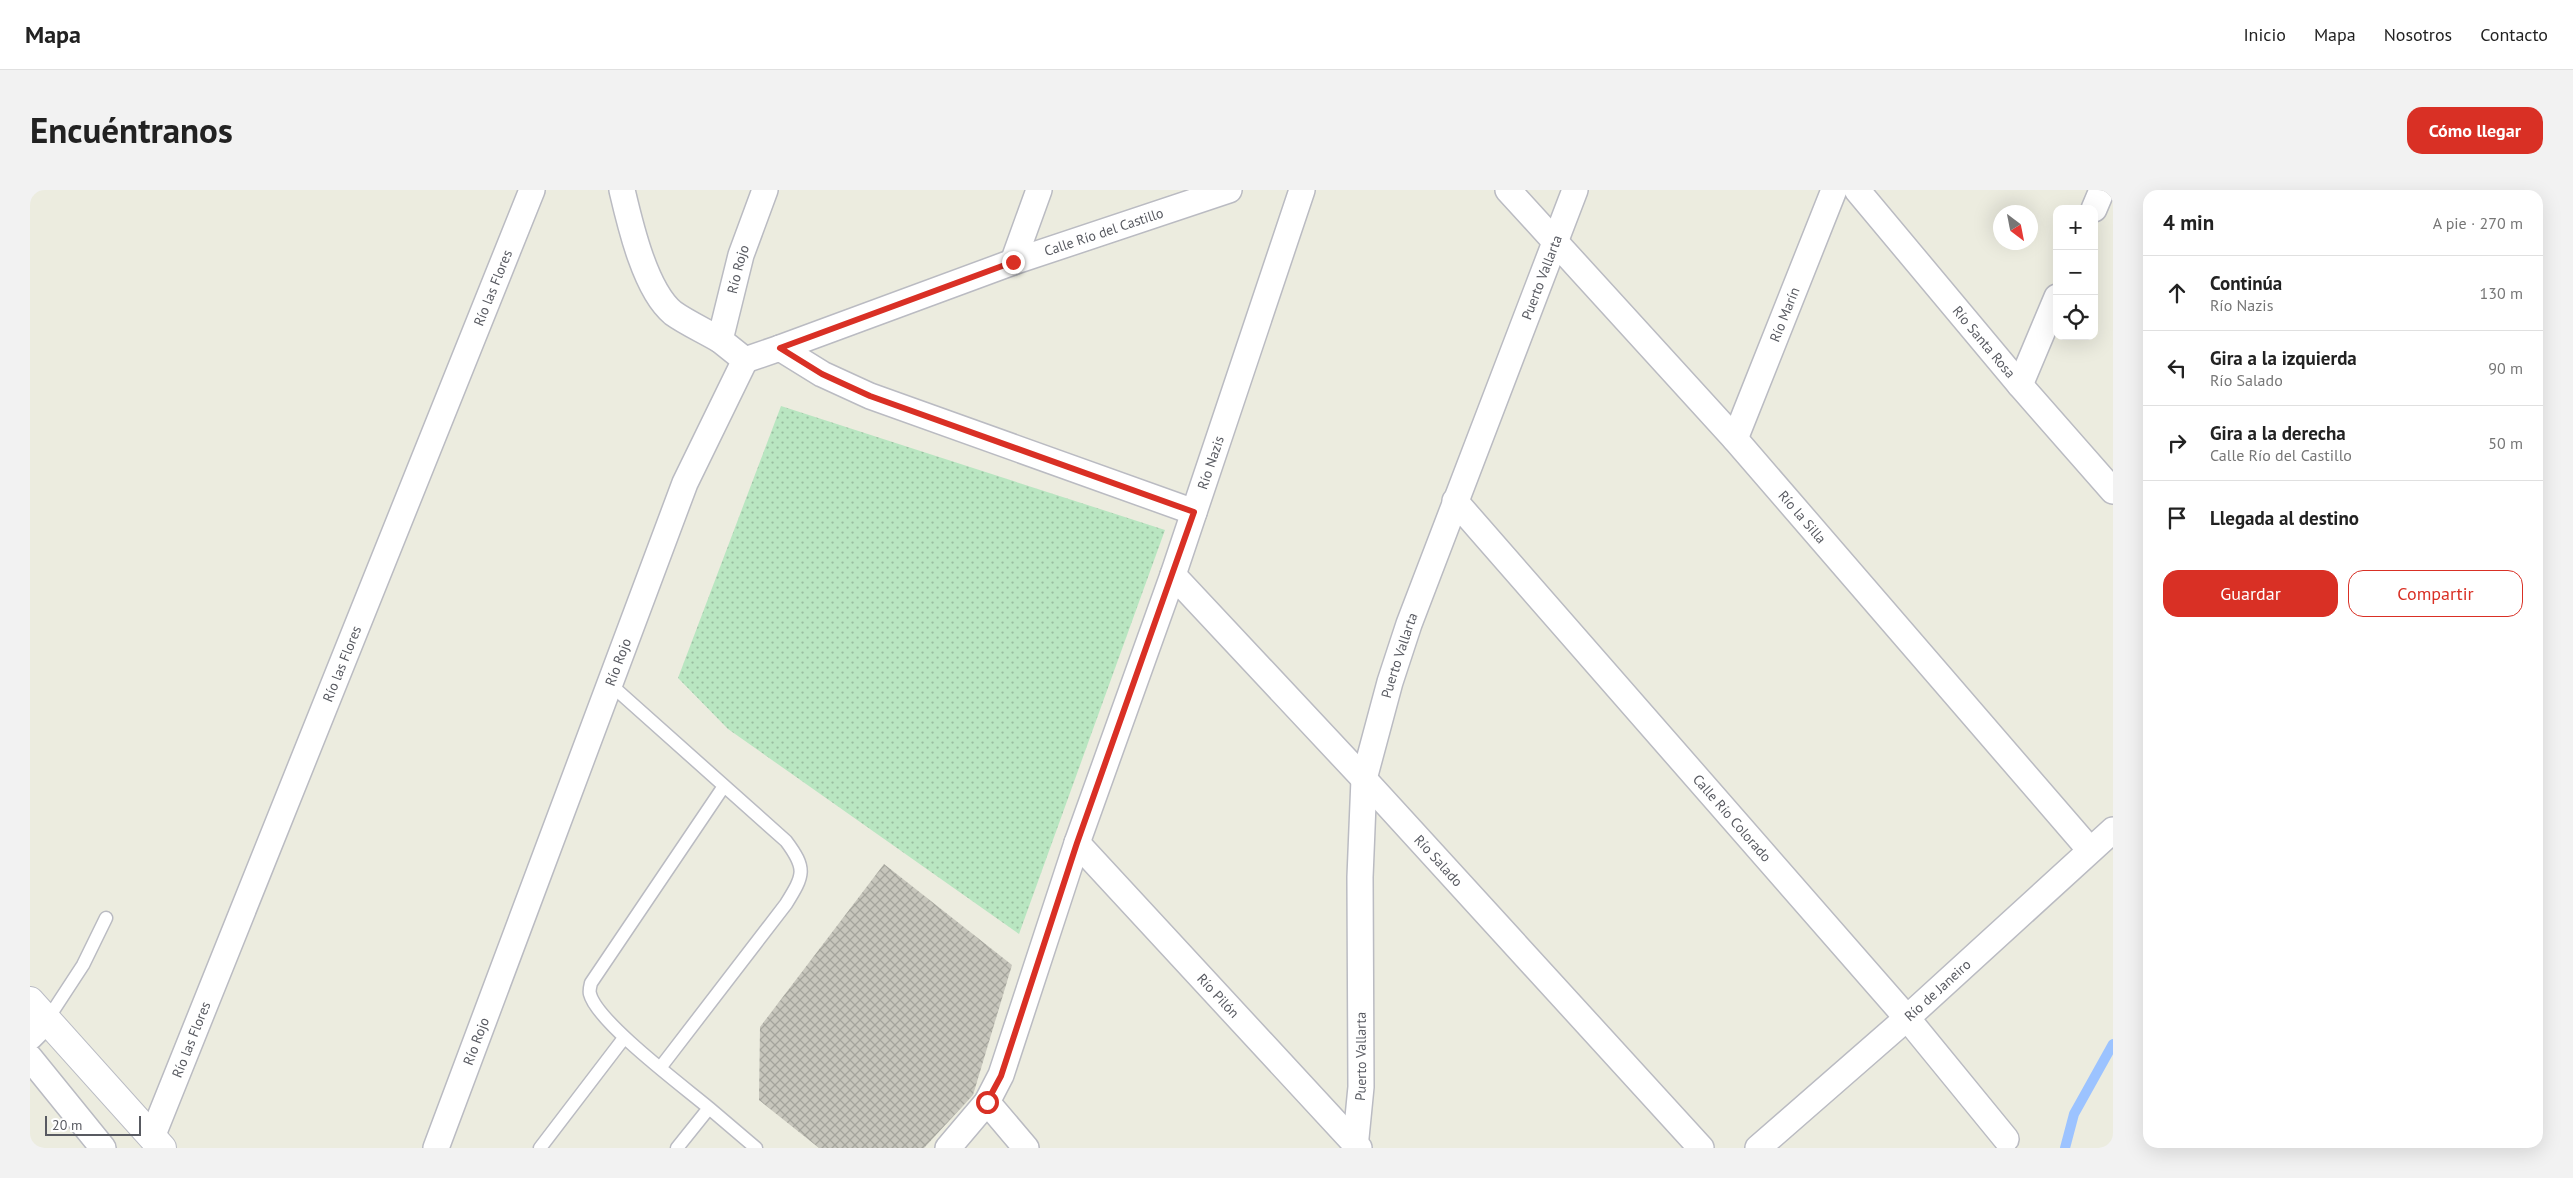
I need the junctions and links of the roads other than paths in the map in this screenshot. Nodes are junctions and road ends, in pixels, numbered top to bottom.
1 (532, 190) edge
2 (622, 190) edge
3 (765, 190) edge
4 (1039, 190) edge
5 (1229, 190) edge
6 (1302, 190) edge
7 (1508, 190) edge
8 (1575, 190) edge
9 (1834, 190) edge
10 (1857, 190) edge
11 (2102, 190) edge
12 (2096, 205) edge
13 (1556, 244) junction
14 (1013, 262) junction
15 (2053, 307) edge
16 (720, 340) junction
17 (780, 348) junction
18 (746, 360) junction
19 (2020, 385) junction
20 (1735, 439) junction
21 (2113, 491) edge
22 (1455, 501) junction
23 (1194, 512) junction
24 (1173, 574) junction
25 (610, 684) junction
26 (1364, 779) junction
27 (724, 786) junction
28 (2113, 830) edge
29 (1077, 843) junction
30 (2090, 850) junction
31 (106, 918) dead end
32 (1907, 1018) junction
33 (36, 1019) edge
34 (624, 1038) junction
35 (30, 1058) edge
36 (660, 1068) junction
37 (987, 1102) junction
38 (709, 1108) junction
39 (2006, 1139) dead end
40 (157, 1142) edge
41 (1357, 1147) edge
42 (102, 1148) edge
43 (436, 1148) edge
44 (540, 1148) edge
45 (677, 1148) edge
46 (756, 1148) edge
47 (948, 1148) edge
48 (1026, 1148) edge
49 (1701, 1148) edge
50 (1758, 1148) edge

1 - 40 street, Río las Flores
2 - 16 street
3 - 16 street, Río Rojo
4 - 14 street
5 - 14 street, Calle Río del Castillo
6 - 23 street, Río Nazis
7 - 13 street, Río la Silla
8 - 13 street, Puerto Vallarta
9 - 20 street, Río Marín
10 - 19 street, Río Santa Rosa
11 - 12 street
13 - 20 street, Río la Silla
13 - 22 street, Puerto Vallarta
14 - 17 street, Calle Río del Castillo
15 - 19 street
16 - 18 street
17 - 18 street
17 - 23 street
18 - 25 street, Río Rojo
19 - 21 street, Río Santa Rosa
20 - 30 street, Río la Silla
22 - 26 street, Puerto Vallarta
22 - 32 street, Calle Río Colorado
23 - 24 street, Río Nazis
24 - 26 street, Río Salado
24 - 29 street, Río Nazis
25 - 27 lane
25 - 43 street, Río Rojo
26 - 41 street, Puerto Vallarta
26 - 49 street, Río Salado
27 - 34 lane
27 - 36 lane
28 - 30 street, Río de Janeiro
29 - 37 street, Río Nazis
29 - 41 street, Río Pilón
30 - 32 street, Río de Janeiro
31 - 33 lane
32 - 39 street, Calle Río Colorado
32 - 50 street, Río de Janeiro
33 - 40 main road
34 - 36 lane
34 - 44 lane
35 - 42 street
36 - 38 lane
37 - 47 street, Río Nazis
37 - 48 street
38 - 45 lane
38 - 46 lane

